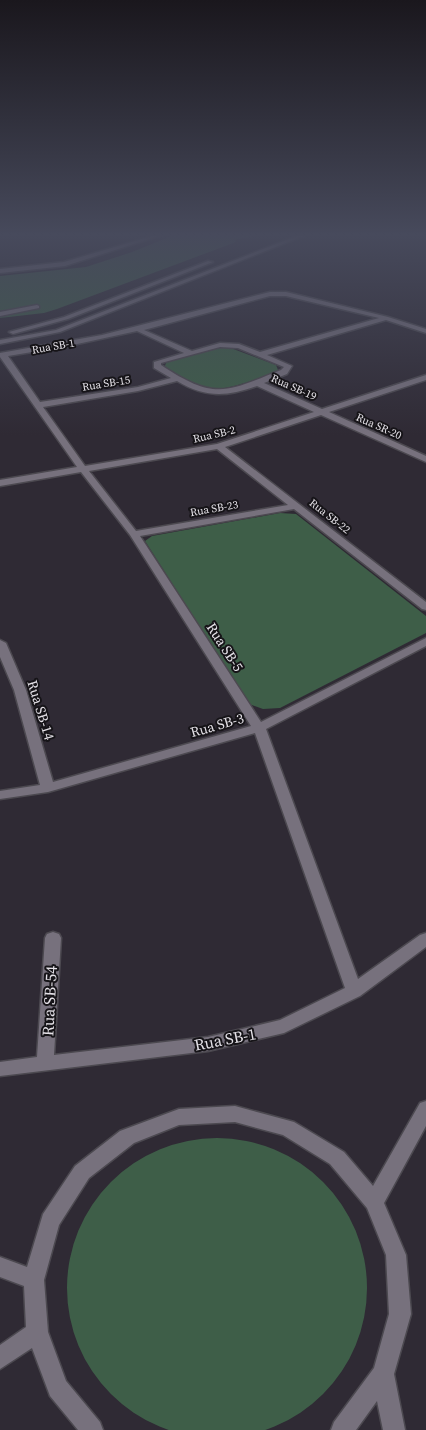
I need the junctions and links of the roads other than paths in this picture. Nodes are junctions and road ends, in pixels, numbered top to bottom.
1 (106, 302) edge
2 (132, 302) edge
3 (241, 302) edge
4 (318, 302) edge
5 (37, 307) dead end
6 (0, 314) edge
7 (386, 318) junction
8 (137, 330) junction
9 (426, 331) edge
10 (8, 333) dead end
11 (0, 342) edge
12 (189, 352) junction
13 (261, 354) junction
14 (1, 355) edge
15 (426, 377) edge
16 (177, 379) junction
17 (255, 382) junction
18 (38, 405) junction
19 (322, 413) junction
20 (219, 446) junction
21 (426, 459) edge
22 (83, 469) junction
23 (0, 483) edge
24 (297, 506) junction
25 (134, 534) junction
26 (426, 606) edge
27 (426, 641) edge
28 (0, 643) edge
29 (259, 728) junction
30 (48, 788) junction
31 (0, 795) edge
32 (52, 938) dead end
33 (426, 939) edge
34 (354, 991) junction
35 (45, 1064) junction
36 (0, 1069) edge
37 (426, 1109) edge
38 (374, 1202) junction
39 (0, 1268) edge
40 (34, 1280) junction
41 (36, 1332) junction
42 (0, 1358) edge
43 (383, 1374) junction
44 (92, 1430) edge
45 (342, 1430) edge
46 (394, 1430) edge

1 - 10 street
2 - 11 street
3 - 8 street, Rua SB-1
4 - 7 street, Rua SB-1
5 - 6 street
7 - 9 street, Rua SB-1
7 - 13 street
8 - 12 street
8 - 14 street, Rua SB-1
12 - 13 street
12 - 16 street, Rua SB-19
13 - 17 street, Rua SB-19
14 - 18 street, Rua SB-5
15 - 19 street, Rua SB-2
16 - 17 street, Rua SB-19
16 - 18 street, Rua SB-15
17 - 19 street, Rua SB-19
18 - 22 street, Rua SB-5
19 - 20 street, Rua SB-2
19 - 21 street, Rua SR-20
20 - 22 street, Rua SB-2
20 - 24 street, Rua SB-22
22 - 23 street, Rua SB-2
22 - 25 street, Rua SB-5
24 - 25 street, Rua SB-23
24 - 26 street, Rua SB-22
25 - 29 street, Rua SB-5
27 - 29 street, Rua SB-3
28 - 30 street, Rua SB-14
29 - 30 street, Rua SB-3
29 - 34 street, Rua SB-5
30 - 31 street, Rua SB-3
32 - 35 street, Rua SB-54
33 - 34 street, Rua SB-1
34 - 35 street, Rua SB-1
35 - 36 street, Rua SB-1
37 - 38 street
38 - 40 street
38 - 43 street
39 - 40 street
40 - 41 street
41 - 42 street
41 - 44 street
43 - 45 street
43 - 46 street

